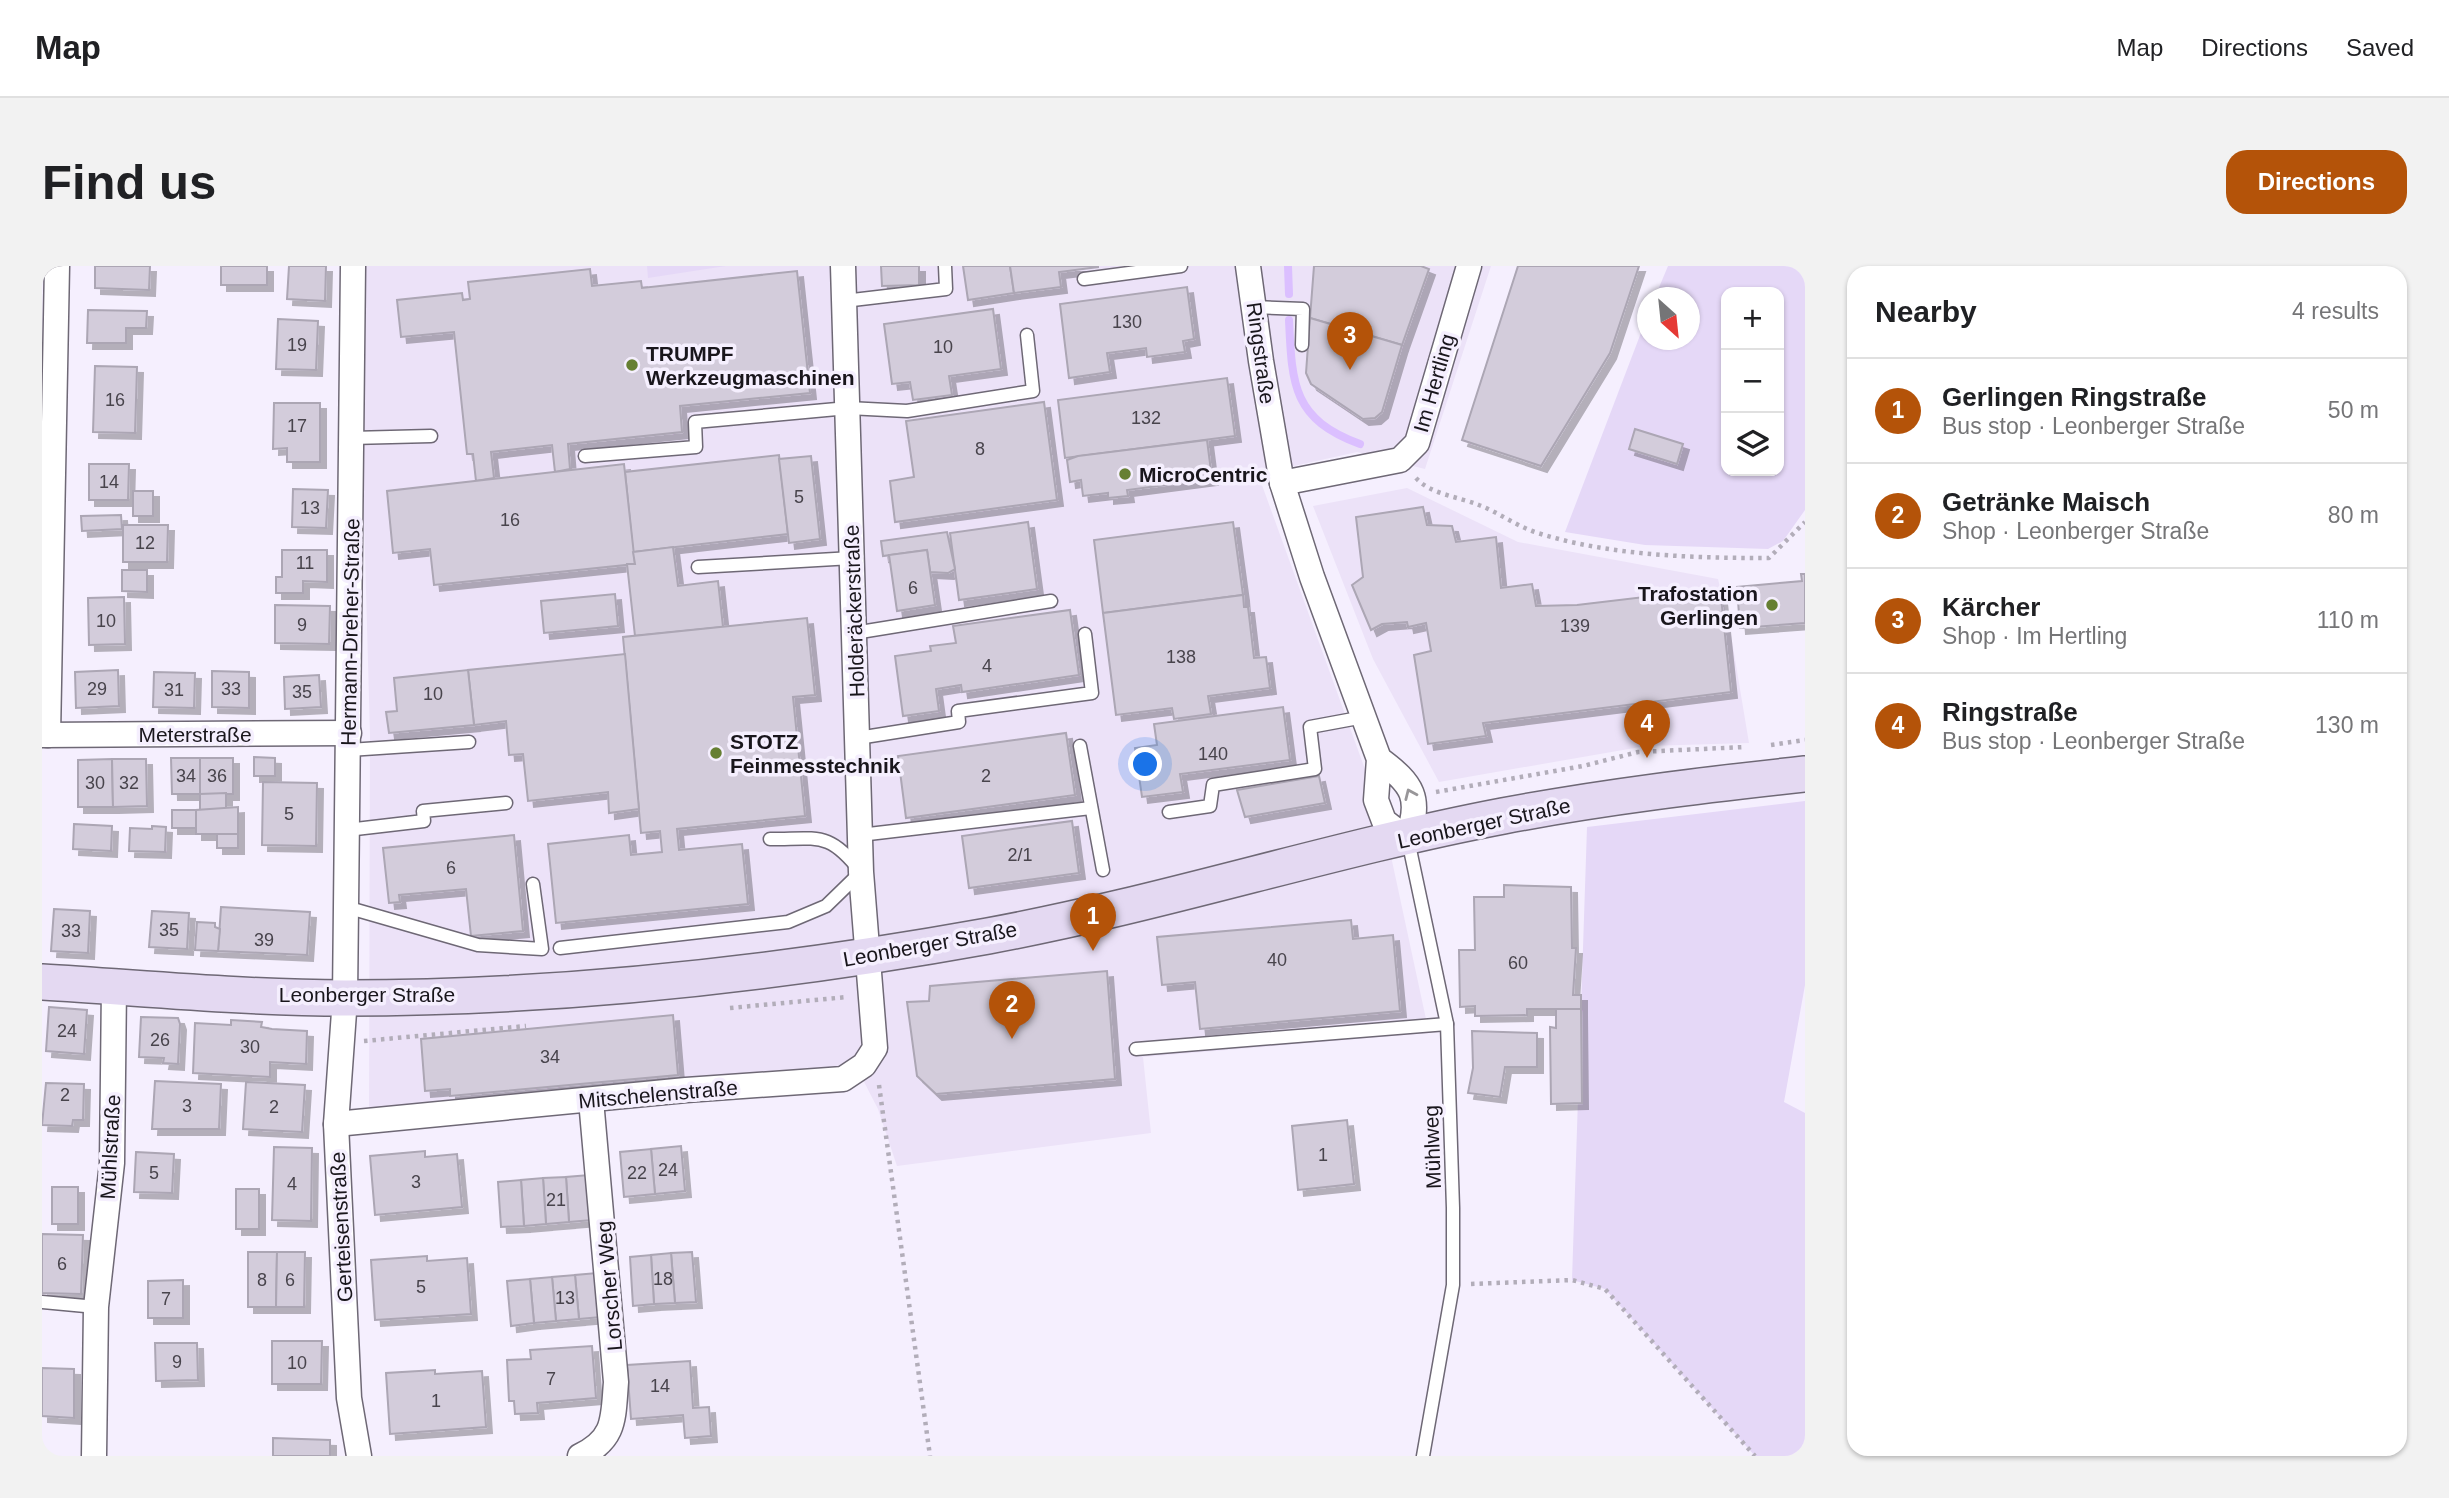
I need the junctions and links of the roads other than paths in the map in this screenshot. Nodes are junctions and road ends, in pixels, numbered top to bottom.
1 (57, 266) edge
2 (353, 266) edge
3 (843, 266) edge
4 (945, 266) edge
5 (1181, 266) edge
6 (1248, 266) edge
7 (1468, 266) edge
8 (1084, 279) dead end
9 (844, 301) junction
10 (1254, 307) junction
11 (1027, 335) dead end
12 (1302, 345) dead end
13 (848, 408) junction
14 (431, 436) dead end
15 (351, 438) junction
16 (584, 456) dead end
17 (1282, 483) junction
18 (852, 558) junction
19 (698, 568) dead end
20 (1051, 601) dead end
21 (855, 633) junction
22 (1085, 634) dead end
23 (1364, 717) junction
24 (45, 735) edge
25 (858, 738) junction
26 (469, 741) dead end
27 (349, 742) junction
28 (1080, 746) dead end
29 (1379, 758) junction
30 (1805, 774) edge
31 (506, 803) dead end
32 (1091, 808) junction
33 (1169, 812) dead end
34 (347, 830) junction
35 (860, 835) junction
36 (770, 839) dead end
37 (1407, 839) junction
38 (1103, 870) dead end
39 (861, 872) junction
40 (533, 884) dead end
41 (346, 907) junction
42 (560, 948) dead end
43 (867, 956) junction
44 (42, 982) edge
45 (114, 986) junction
46 (345, 998) junction
47 (1447, 1024) junction
48 (1136, 1049) dead end
49 (591, 1100) junction
50 (336, 1124) junction
51 (42, 1302) edge
52 (96, 1307) junction
53 (94, 1456) edge
54 (359, 1456) edge
55 (580, 1456) edge
56 (1423, 1456) edge

1 - 24 street
2 - 15 street, Hermann-Dreher-Straße
3 - 9 street, Holderäckerstraße
4 - 9 lane
5 - 8 lane
6 - 10 street, Ringstraße
7 - 17 street, Im Hertling
9 - 13 street, Holderäckerstraße
10 - 12 lane
10 - 17 street, Ringstraße
11 - 13 lane
13 - 16 lane
13 - 18 street, Holderäckerstraße
14 - 15 lane
15 - 27 street, Hermann-Dreher-Straße
17 - 23 street, Ringstraße
18 - 19 lane
18 - 21 street, Holderäckerstraße
20 - 21 lane
21 - 25 street, Holderäckerstraße
22 - 25 lane
23 - 29 street, Ringstraße
23 - 33 lane
24 - 27 street, Meterstraße
25 - 35 street, Holderäckerstraße
26 - 27 lane
27 - 34 street, Hermann-Dreher-Straße
28 - 32 lane
29 - 37 street, Ringstraße
37 -> 29 street, Ringstraße
30 - 37 main road, Leonberger Straße
31 - 34 lane
32 - 35 lane
32 - 38 lane
34 - 41 street, Hermann-Dreher-Straße
35 - 39 street, Holderäckerstraße
36 - 39 lane
37 - 43 main road, Leonberger Straße
37 - 47 lane, Mühlweg
39 - 42 lane
39 - 43 street, Holderäckerstraße
40 - 41 lane
41 - 46 street, Hermann-Dreher-Straße
43 - 46 main road, Leonberger Straße
43 - 49 street, Mitschelenstraße
44 - 45 main road, Leonberger Straße
45 - 46 main road, Leonberger Straße
45 - 52 street, Mühlstraße
46 - 50 street, Gerteisenstraße
47 - 48 lane
47 - 56 lane, Mühlweg
49 - 50 street, Mitschelenstraße
49 - 55 street, Lorscher Weg
50 - 54 street, Gerteisenstraße
51 - 52 lane
52 - 53 street, Mühlstraße

